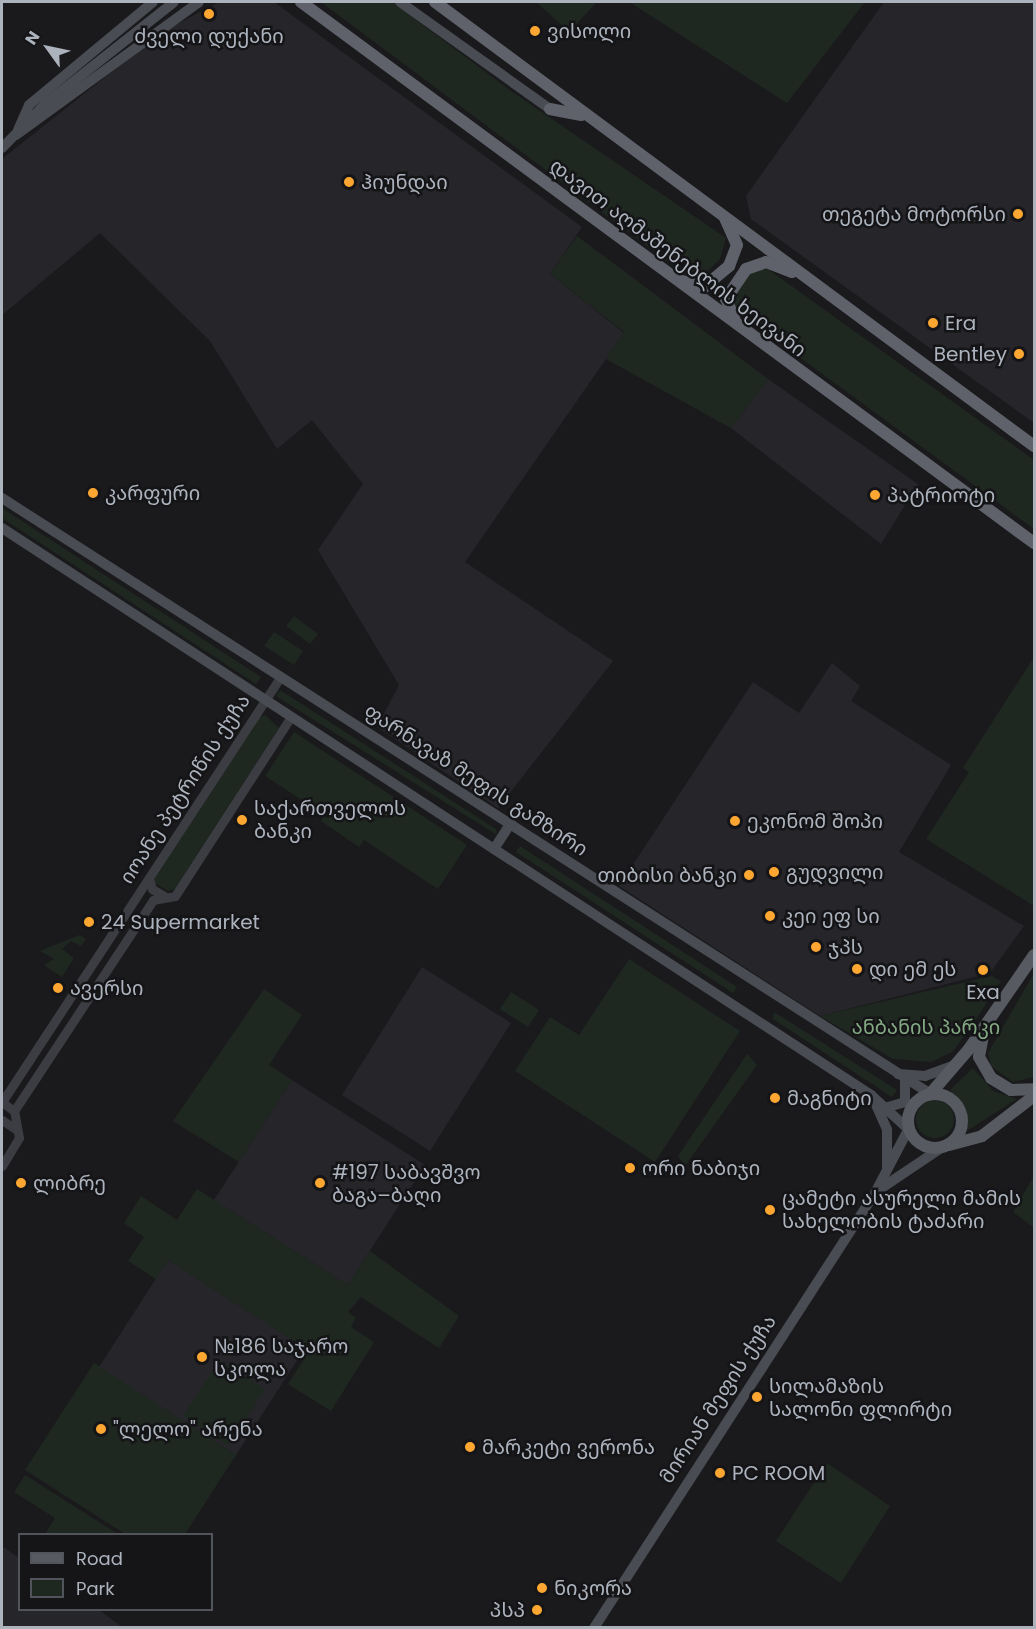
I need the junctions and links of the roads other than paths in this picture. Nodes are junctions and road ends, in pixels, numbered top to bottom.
1 (153, 2) edge
2 (174, 2) edge
3 (199, 2) edge
4 (301, 2) edge
5 (400, 2) edge
6 (435, 2) edge
7 (550, 109) joint
8 (585, 115) junction
9 (16, 135) junction
10 (2, 147) edge
11 (724, 216) junction
12 (668, 274) junction
13 (807, 278) junction
14 (739, 327) junction
15 (1035, 446) edge
16 (2, 498) edge
17 (2, 528) edge
18 (1035, 543) edge
19 (281, 676) junction
20 (265, 700) junction
21 (291, 717) junction
22 (511, 823) junction
23 (494, 849) junction
24 (149, 878) junction
25 (164, 896) junction
26 (1035, 955) edge
27 (989, 1024) junction
28 (52, 1026) junction
29 (64, 1034) junction
30 (957, 1063) junction
31 (891, 1073) junction
32 (905, 1081) junction
33 (1035, 1089) edge
34 (930, 1093) junction
35 (871, 1095) junction
36 (1035, 1096) edge
37 (2, 1102) edge
38 (888, 1107) junction
39 (14, 1111) junction
40 (2, 1120) edge
41 (908, 1129) junction
42 (17, 1130) junction
43 (945, 1146) junction
44 (2, 1166) edge
45 (885, 1175) junction
46 (875, 1192) junction
47 (594, 1628) edge

1 - 9 main road
2 - 9 main road
3 - 9 main road
4 - 12 highway, დავით აღმაშენებლის ხეივანი
5 - 7 main road
6 - 8 highway
7 - 8 highway
8 - 11 highway
9 - 10 main road
11 - 12 highway
11 - 13 highway
12 - 14 highway, დავით აღმაშენებლის ხეივანი
13 - 14 highway
13 - 15 highway
14 - 18 highway, დავით აღმაშენებლის ხეივანი
16 - 19 main road, ფარნავაზ მეფის გამზირი
17 - 20 main road
19 - 20 street, იოანე პეტრიწის ქუჩა
19 - 22 main road, ფარნავაზ მეფის გამზირი
20 - 21 main road
20 - 24 street, იოანე პეტრიწის ქუჩა
21 - 23 main road
21 - 25 street, იოანე პეტრიწის ქუჩა
22 - 23 main road
22 - 31 main road, ფარნავაზ მეფის გამზირი
23 - 35 main road
24 - 25 street
24 - 28 street, იოანე პეტრიწის ქუჩა
25 - 29 street, იოანე პეტრიწის ქუჩა
26 - 27 main road
27 - 30 main road
27 - 33 main road
28 - 29 street
28 - 37 street, იოანე პეტრიწის ქუჩა
29 - 39 street, იოანე პეტრიწის ქუჩა
30 - 31 main road
30 - 34 main road
31 - 32 main road, ფარნავაზ მეფის გამზირი
32 - 34 main road, ფარნავაზ მეფის გამზირი
32 - 38 main road
34 - 41 main road
34 - 43 main road
35 - 38 main road
35 - 45 main road
36 - 43 main road, მირიან მეფის ქუჩა
37 - 39 street
38 - 41 main road
39 - 42 street
40 - 42 street
41 - 43 main road
41 - 45 main road, მირიან მეფის ქუჩა
42 - 44 street
43 - 46 main road, მირიან მეფის ქუჩა
45 - 46 main road, მირიან მეფის ქუჩა
46 - 47 main road, მირიან მეფის ქუჩა

